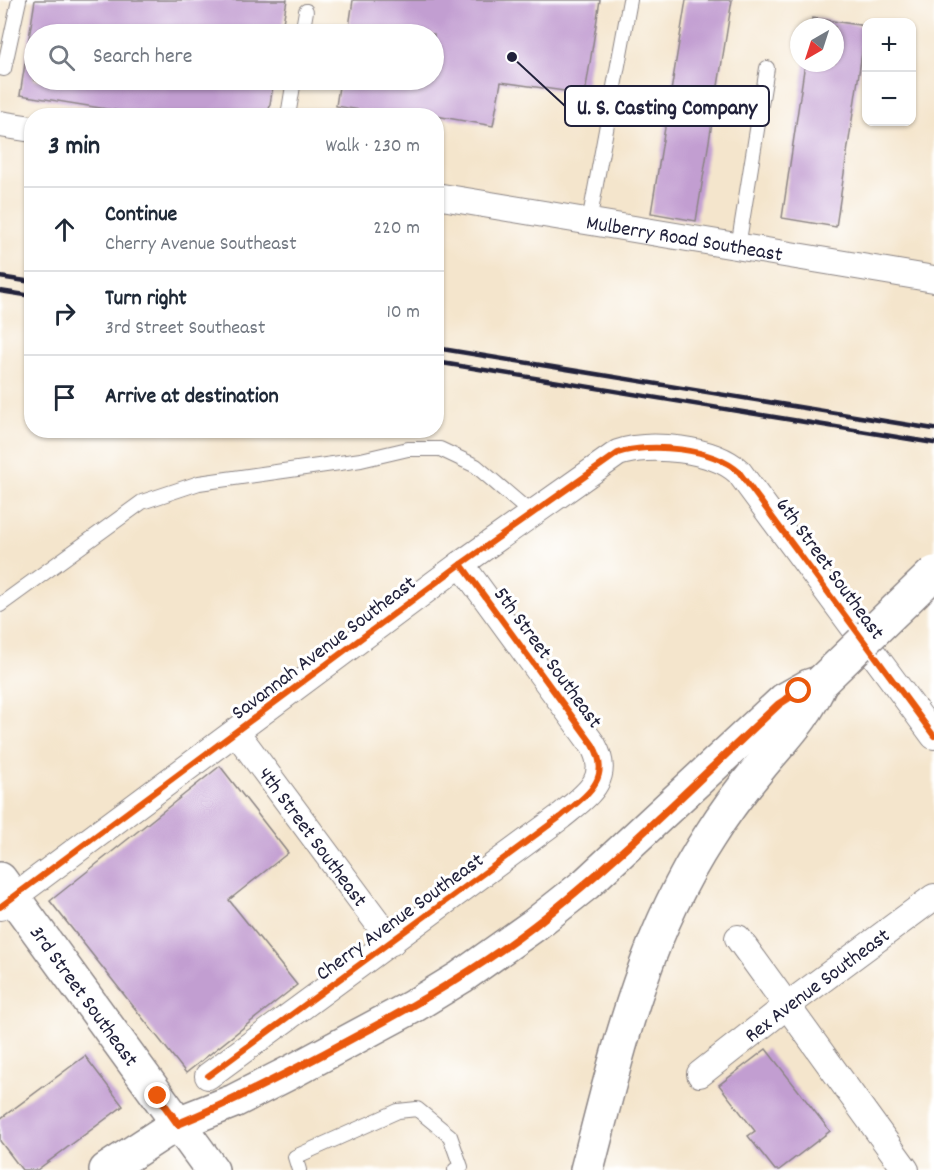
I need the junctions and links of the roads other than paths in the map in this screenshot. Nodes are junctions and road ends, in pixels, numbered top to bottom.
1 (19, 0) edge
2 (630, 0) edge
3 (306, 11) dead end
4 (304, 24) edge
5 (0, 68) edge
6 (766, 69) dead end
7 (292, 90) edge
8 (289, 108) edge
9 (0, 124) edge
10 (24, 128) edge
11 (444, 197) edge
12 (589, 222) junction
13 (738, 247) junction
14 (934, 279) edge
15 (679, 450) joint
16 (532, 514) junction
17 (461, 564) junction
18 (934, 573) edge
19 (0, 605) edge
20 (821, 682) junction
21 (236, 732) junction
22 (934, 736) edge
23 (601, 773) joint
24 (4, 894) edge
25 (934, 897) edge
26 (738, 938) dead end
27 (392, 942) junction
28 (788, 1005) junction
29 (700, 1074) dead end
30 (208, 1076) dead end
31 (178, 1124) junction
32 (898, 1165) edge
33 (106, 1170) edge
34 (212, 1170) edge
35 (299, 1170) edge
36 (455, 1170) edge
37 (587, 1170) edge

1 - 5 lane
2 - 12 lane
3 - 4 lane
6 - 13 lane
7 - 8 lane
9 - 10 street
11 - 12 street, Mulberry Road Southeast
12 - 13 street, Mulberry Road Southeast
13 - 14 street, Mulberry Road Southeast
15 - 16 street, Savannah Avenue Southeast
15 - 22 street, 6th Street Southeast
16 - 17 street, Savannah Avenue Southeast
16 - 19 lane
17 - 21 street, Savannah Avenue Southeast
17 - 23 street, 5th Street Southeast
18 - 20 main road, bridge
20 - 31 main road
20 - 37 main road
21 - 24 street, Savannah Avenue Southeast
21 - 27 street, 4th Street Southeast
23 - 27 street, Cherry Avenue Southeast
24 - 31 main road, 3rd Street Southeast
25 - 28 street, Rex Avenue Southeast
26 - 28 street
27 - 30 street, Cherry Avenue Southeast
28 - 29 street, Rex Avenue Southeast
28 - 32 street
31 - 33 main road
31 - 34 main road, 3rd Street Southeast
35 - 36 lane

